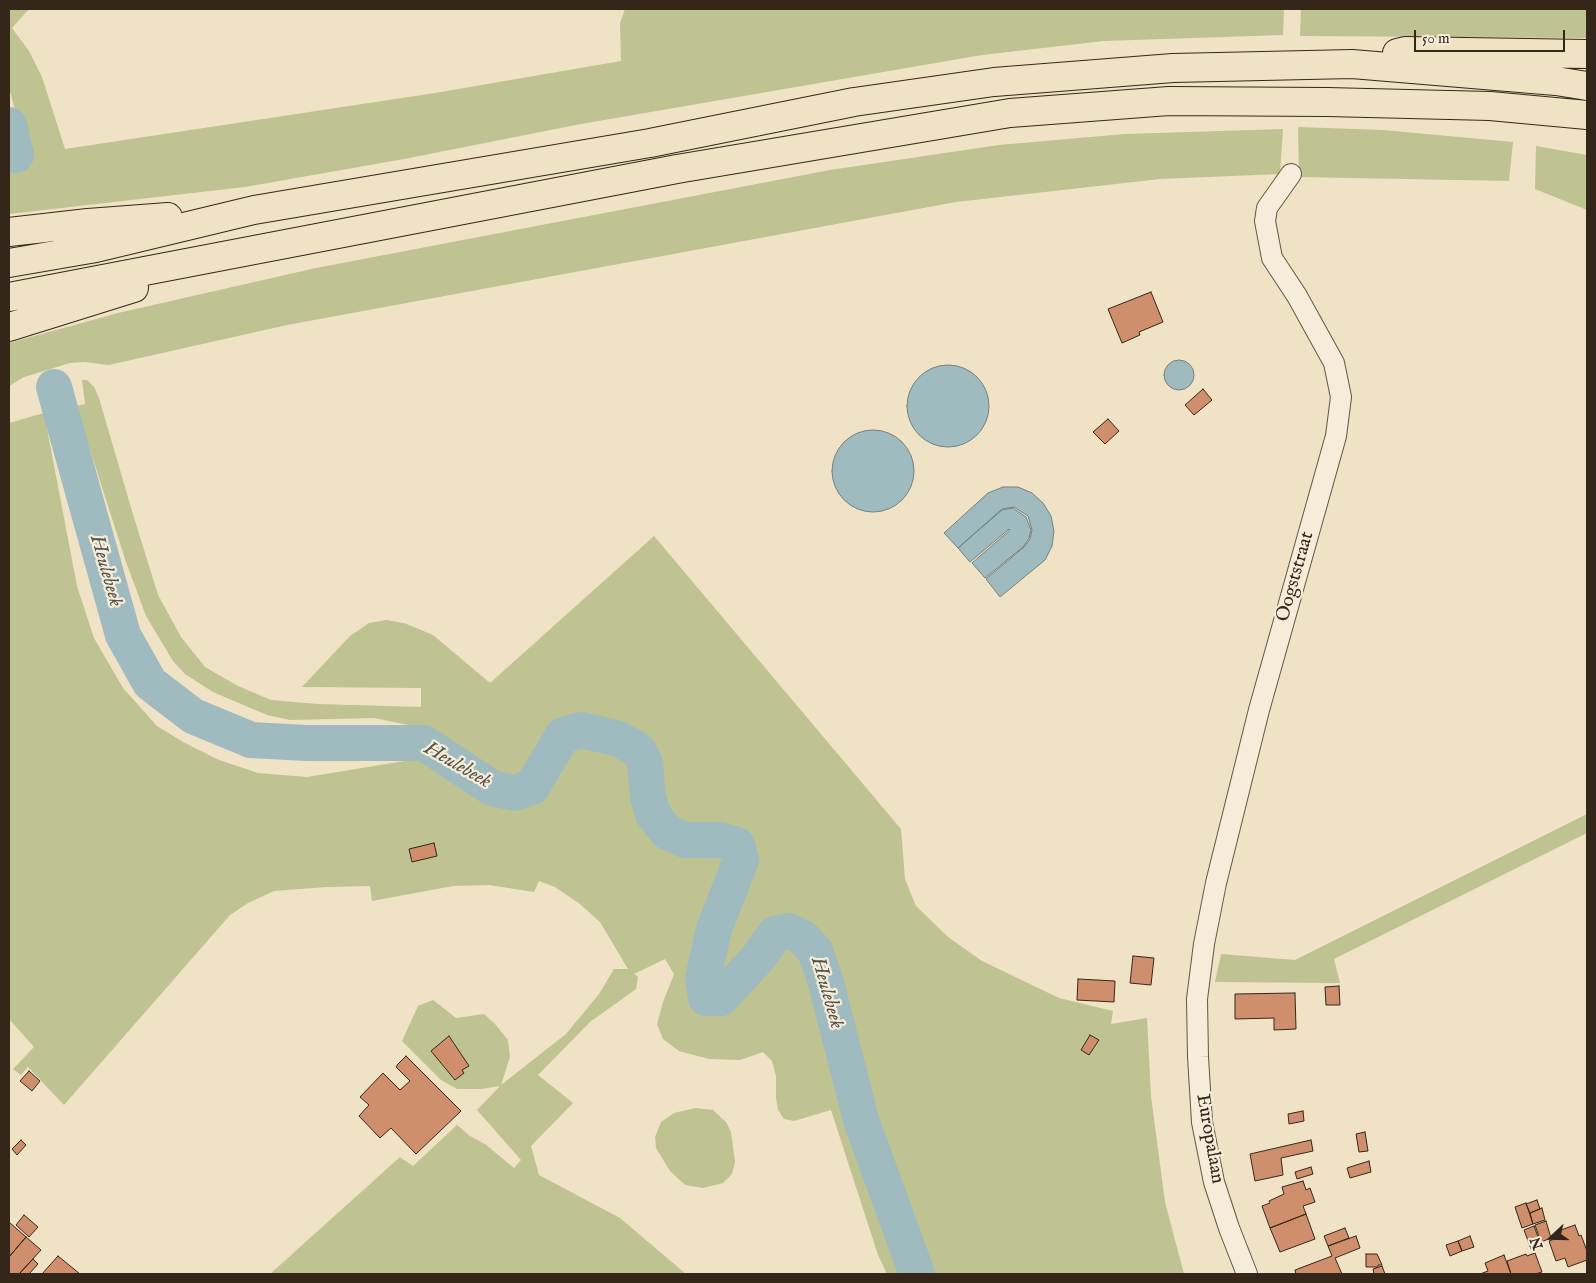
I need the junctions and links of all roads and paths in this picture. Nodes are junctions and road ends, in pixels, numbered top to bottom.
1 (1587, 54) edge
2 (1352, 64) junction
3 (1587, 86) edge
4 (1490, 106) junction
5 (1587, 115) edge
6 (1587, 131) edge
7 (1291, 174) dead end
8 (254, 210) junction
9 (9, 232) edge
10 (258, 250) junction
11 (9, 264) edge
12 (9, 297) edge
13 (9, 327) edge
14 (1197, 999) joint
15 (1247, 1274) edge

1 - 2 highway
2 - 3 highway
2 - 8 highway
4 - 5 highway
4 - 6 highway
4 - 10 highway
7 - 14 street, Oogststraat
8 - 9 highway
8 - 11 highway
10 - 12 highway
10 - 13 highway
14 - 15 street, Europalaan

